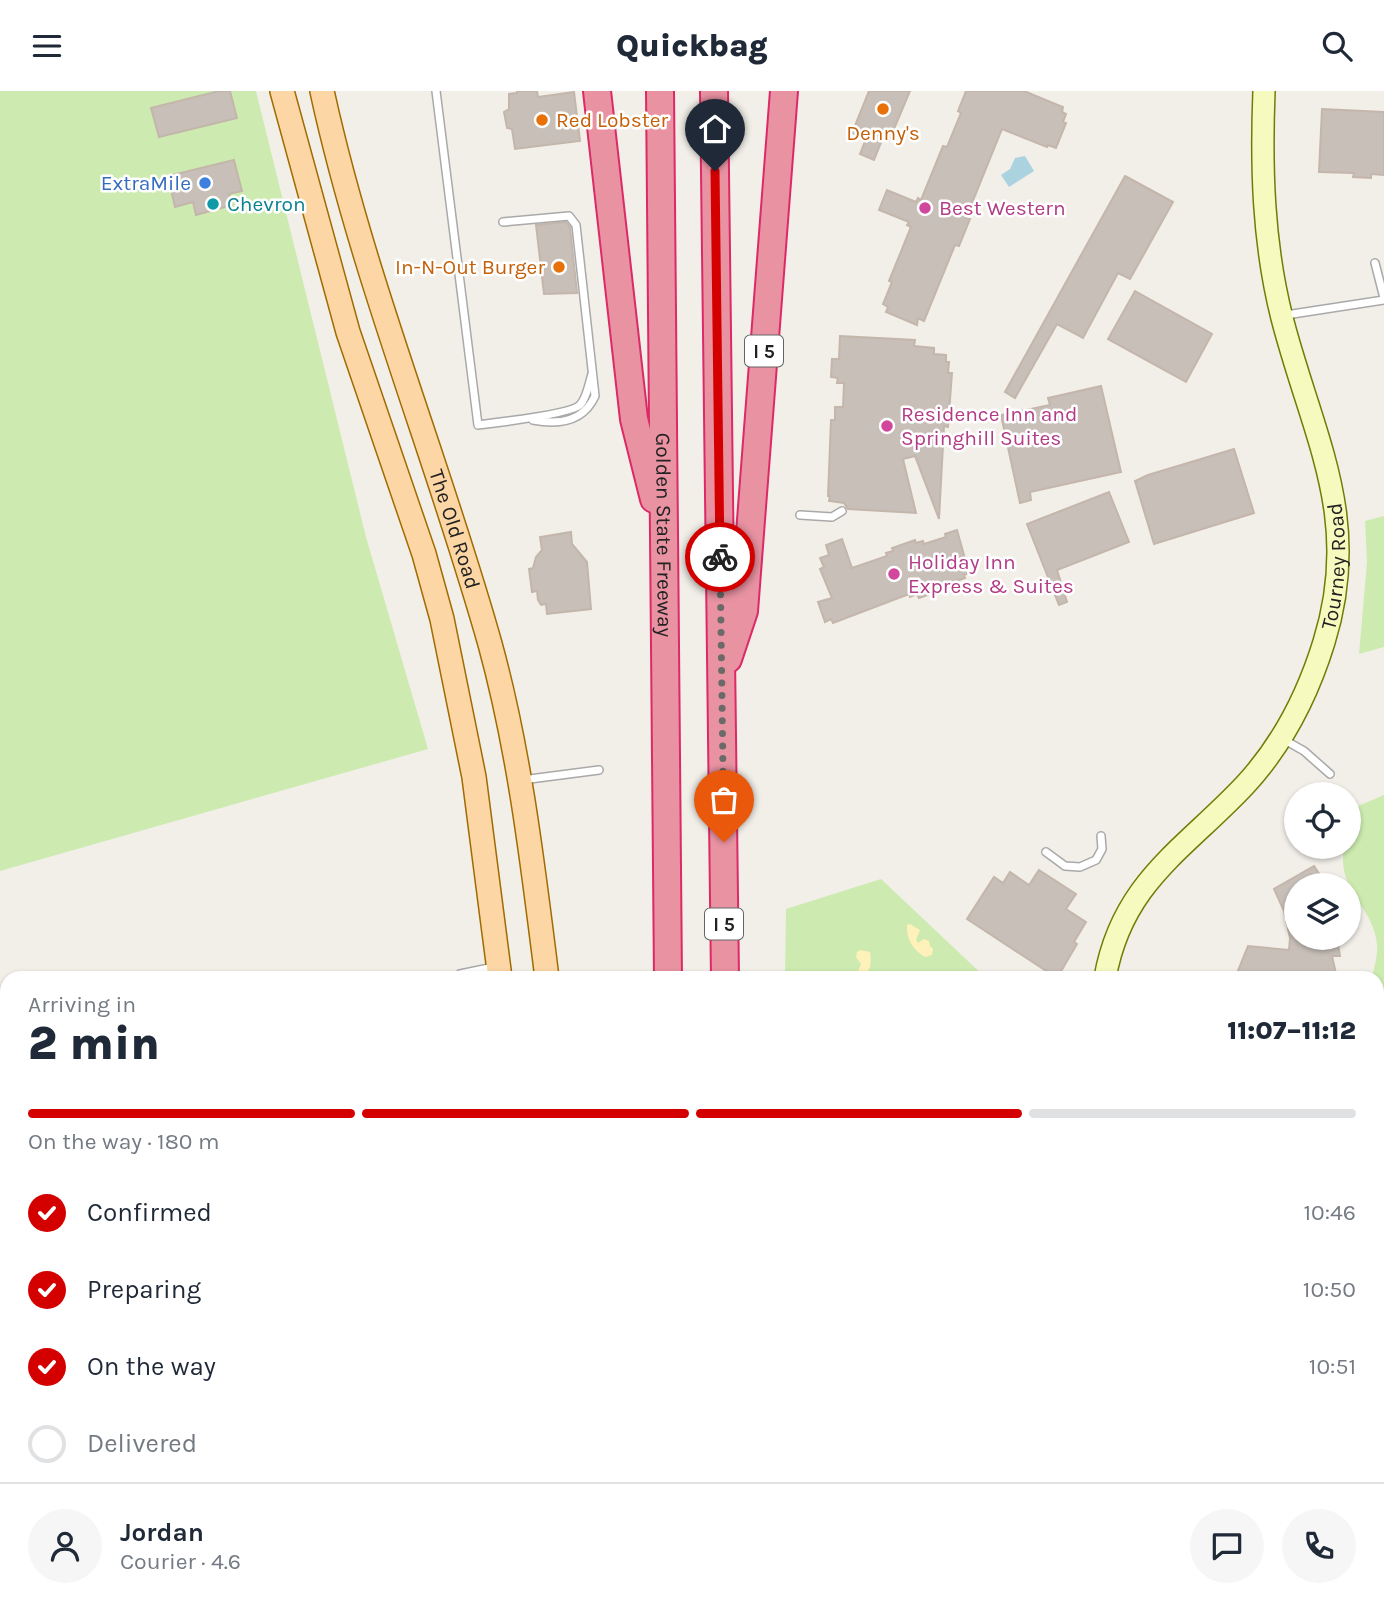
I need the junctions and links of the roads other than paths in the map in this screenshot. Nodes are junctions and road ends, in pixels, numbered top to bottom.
1 (282, 91) edge
2 (322, 91) edge
3 (436, 91) edge
4 (597, 91) edge
5 (660, 91) edge
6 (714, 91) edge
7 (785, 91) edge
8 (1264, 91) edge
9 (503, 222) dead end
10 (1375, 263) dead end
11 (1384, 299) edge
12 (1281, 316) junction
13 (842, 511) dead end
14 (800, 515) dead end
15 (665, 541) junction
16 (721, 680) junction
17 (1281, 738) junction
18 (599, 770) dead end
19 (1330, 774) dead end
20 (518, 780) junction
21 (1101, 836) dead end
22 (1046, 852) dead end
23 (499, 971) edge
24 (546, 971) edge
25 (668, 971) edge
26 (725, 971) edge
27 (1107, 971) edge

1 - 23 main road, The Old Road
2 - 20 main road, The Old Road
3 - 9 lane
4 - 15 highway
5 - 15 highway, Golden State Freeway
6 - 16 highway, I 5
7 - 16 highway, I 5
8 - 12 street, Tourney Road
10 - 11 lane
11 - 12 lane
12 - 17 street, Tourney Road
13 - 14 lane
15 - 25 highway, Golden State Freeway
16 - 26 highway, I 5
17 - 19 lane
17 - 27 street, Tourney Road
18 - 20 lane
20 - 24 main road, The Old Road
21 - 22 lane

